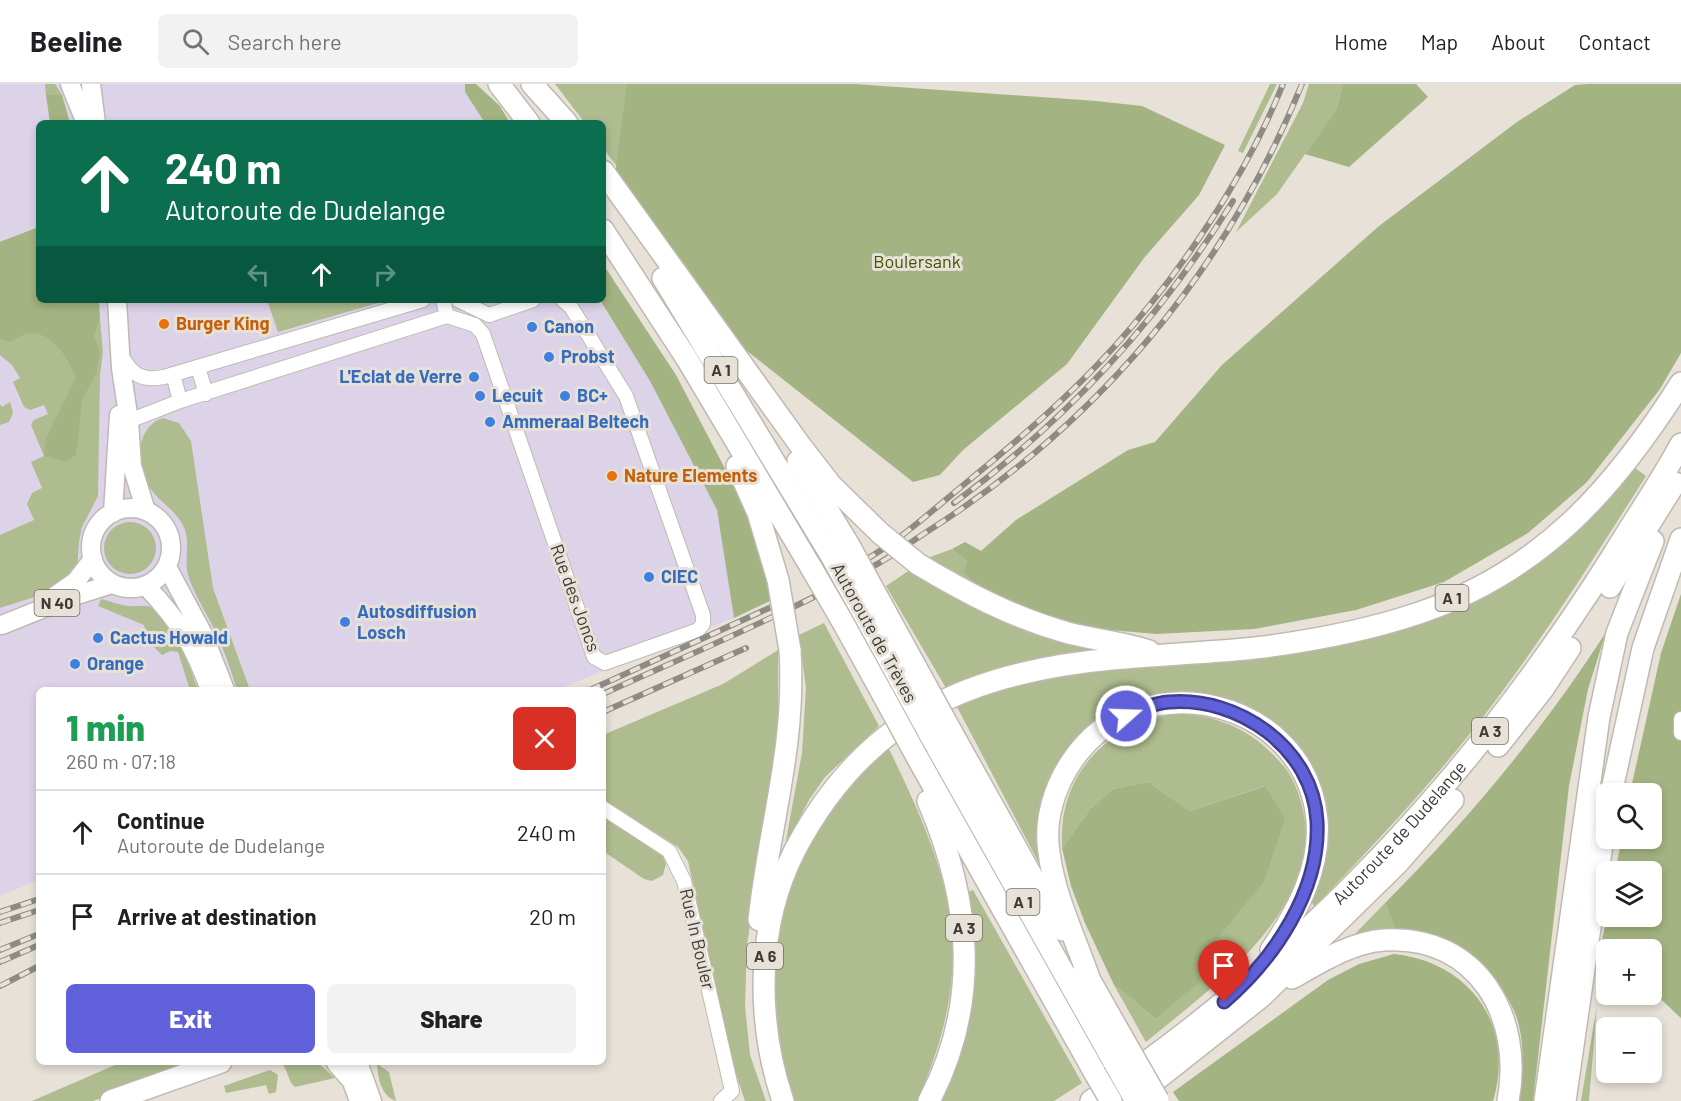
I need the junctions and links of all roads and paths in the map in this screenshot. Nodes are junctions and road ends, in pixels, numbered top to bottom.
1 (70, 84) edge
2 (91, 84) edge
3 (499, 84) edge
4 (527, 84) edge
5 (532, 84) edge
6 (85, 120) edge
7 (96, 120) edge
8 (528, 120) edge
9 (555, 120) edge
10 (564, 120) edge
11 (606, 175) edge
12 (606, 192) edge
13 (606, 235) edge
14 (117, 303) edge
15 (413, 303) edge
16 (443, 303) edge
17 (464, 303) edge
18 (524, 303) edge
19 (566, 303) edge
20 (447, 316) junction
21 (309, 334) junction
22 (736, 358) junction
23 (316, 359) junction
24 (687, 359) junction
25 (120, 360) junction
26 (198, 367) junction
27 (173, 374) junction
28 (1681, 383) edge
29 (206, 394) junction
30 (180, 401) junction
31 (129, 421) junction
32 (1681, 444) edge
33 (1681, 472) edge
34 (1681, 486) edge
35 (146, 511) junction
36 (113, 513) junction
37 (1681, 539) edge
38 (841, 552) junction
39 (93, 559) junction
40 (167, 567) junction
41 (112, 584) junction
42 (146, 586) junction
43 (1, 626) edge
44 (1160, 656) junction
45 (209, 687) edge
46 (224, 687) edge
47 (1681, 719) edge
48 (1681, 733) edge
49 (943, 736) junction
50 (917, 757) junction
51 (1613, 783) edge
52 (606, 810) edge
53 (1601, 849) edge
54 (1090, 981) junction
55 (1256, 988) junction
56 (1122, 1057) junction
57 (213, 1065) edge
58 (353, 1067) edge
59 (1131, 1097) edge
60 (1159, 1100) edge
61 (111, 1101) edge
62 (358, 1101) edge
63 (372, 1101) edge
64 (721, 1101) edge
65 (771, 1101) edge
66 (783, 1101) edge
67 (929, 1101) edge
68 (1091, 1101) edge
69 (1111, 1101) edge
70 (1508, 1101) edge
71 (1545, 1101) edge
72 (1565, 1101) edge

1 - 6 main road
2 - 7 main road
3 - 8 highway
4 - 9 highway
5 - 10 highway
11 - 22 highway, A 1
12 - 38 highway, Autoroute de Trèves / A 1
13 - 24 highway, Autoroute de Trèves / A 1
14 - 25 main road
15 - 21 street
16 - 20 street
17 - 18 street
19 - 20 street, Rue des Joncs
20 - 23 street
21 - 23 street
21 - 26 street
22 - 38 highway, A 1
22 - 44 highway, A 1, bridge
23 - 29 street
24 - 50 highway, Autoroute de Trèves / A 1, bridge
24 - 65 highway, bridge
25 - 27 street
25 - 31 main road
25 - 36 main road
26 - 27 street
26 - 29 street
27 - 30 street
28 - 44 highway, A 1
29 - 30 street
30 - 31 street
31 - 35 main road
32 - 55 highway, Autoroute de Dudelange / A 3
33 - 55 highway, Autoroute de Dudelange / A 3
34 - 71 highway
35 - 36 main road
35 - 40 main road
36 - 39 main road
37 - 51 highway
38 - 49 highway, A 1, bridge
39 - 41 main road
39 - 43 main road, N 40
40 - 42 main road
40 - 46 main road
41 - 42 main road
41 - 43 main road, N 40
42 - 45 main road
44 - 66 highway, A 6
47 - 48 street
49 - 54 highway, A 1
49 - 56 highway, A 1
50 - 67 highway, A 3
50 - 69 highway, Autoroute de Trèves / A 1, bridge
52 - 64 street, Rue In Bouler
53 - 72 highway
54 - 55 highway, A 3
54 - 56 highway, A 1
55 - 59 highway, Autoroute de Dudelange / A 3
55 - 68 highway, Autoroute de Dudelange / A 3
55 - 70 highway
56 - 59 highway, A 1, bridge
56 - 60 highway, A 1, bridge
57 - 61 highway
58 - 62 main road
58 - 63 main road

